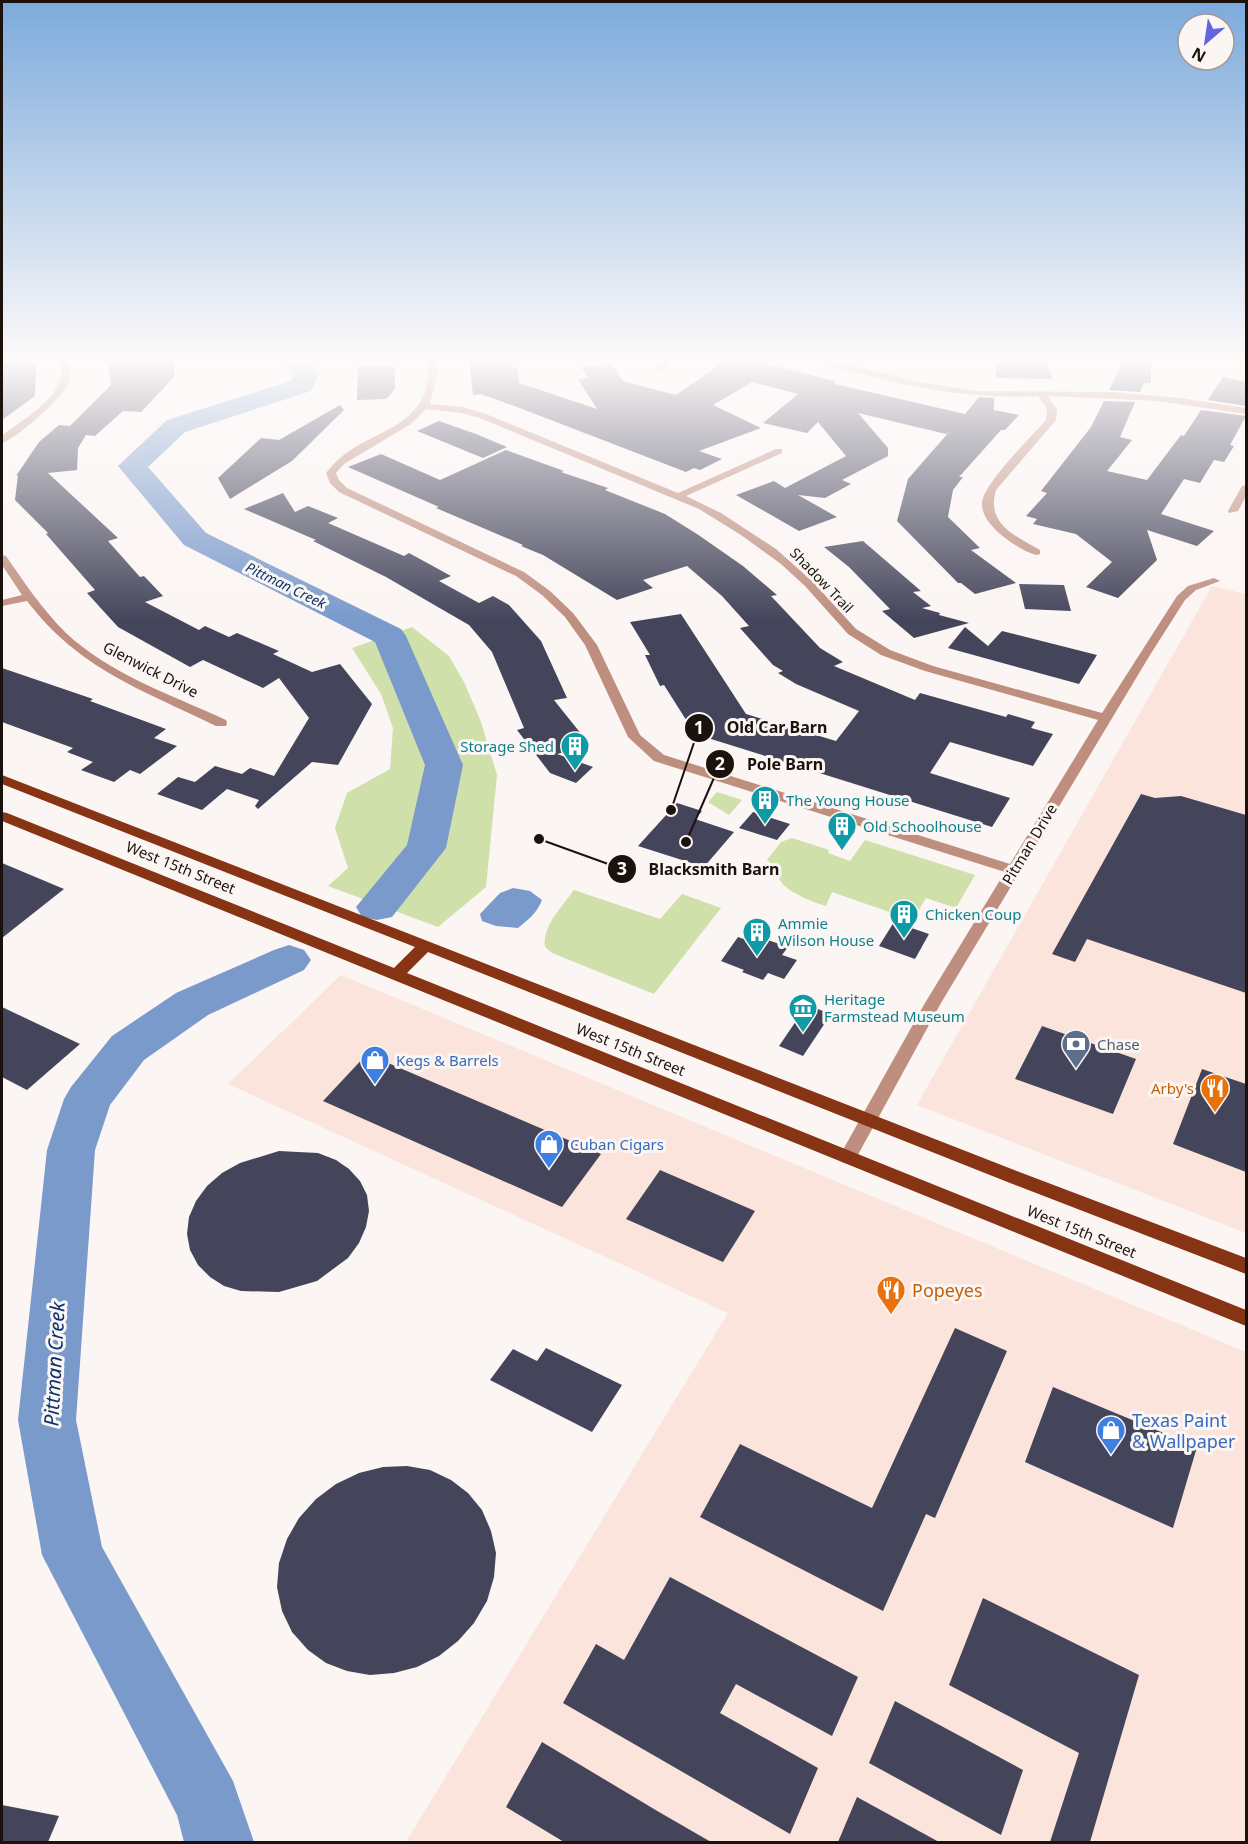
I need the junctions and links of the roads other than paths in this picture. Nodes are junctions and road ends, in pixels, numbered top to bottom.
1 (361, 447) edge
2 (559, 447) edge
3 (1027, 447) edge
4 (779, 451) dead end
5 (1246, 488) edge
6 (679, 496) junction
7 (1233, 511) dead end
8 (1036, 552) dead end
9 (2, 558) edge
10 (1214, 581) dead end
11 (28, 597) junction
12 (2, 603) edge
13 (1105, 718) junction
14 (221, 723) dead end
15 (2, 779) edge
16 (2, 816) edge
17 (1014, 870) junction
18 (425, 946) junction
19 (396, 975) junction
20 (870, 1120) junction
21 (848, 1158) junction
22 (1246, 1266) edge
23 (1246, 1318) edge

1 - 17 street
2 - 6 street, Shadow Trail
3 - 8 street
4 - 6 street
5 - 7 street
6 - 13 street, Shadow Trail
9 - 11 street, Glenwick Drive
10 - 13 street, Pitman Drive
11 - 12 street
11 - 14 street, Glenwick Drive
13 - 17 street, Pitman Drive
15 - 18 main road, West 15th Street
16 - 19 main road, West 15th Street
17 - 20 street, Pitman Drive
18 - 19 main road
18 - 20 main road, West 15th Street
19 - 21 main road, West 15th Street
20 - 21 street, Pitman Drive
20 - 22 main road, West 15th Street
21 - 23 main road, West 15th Street

